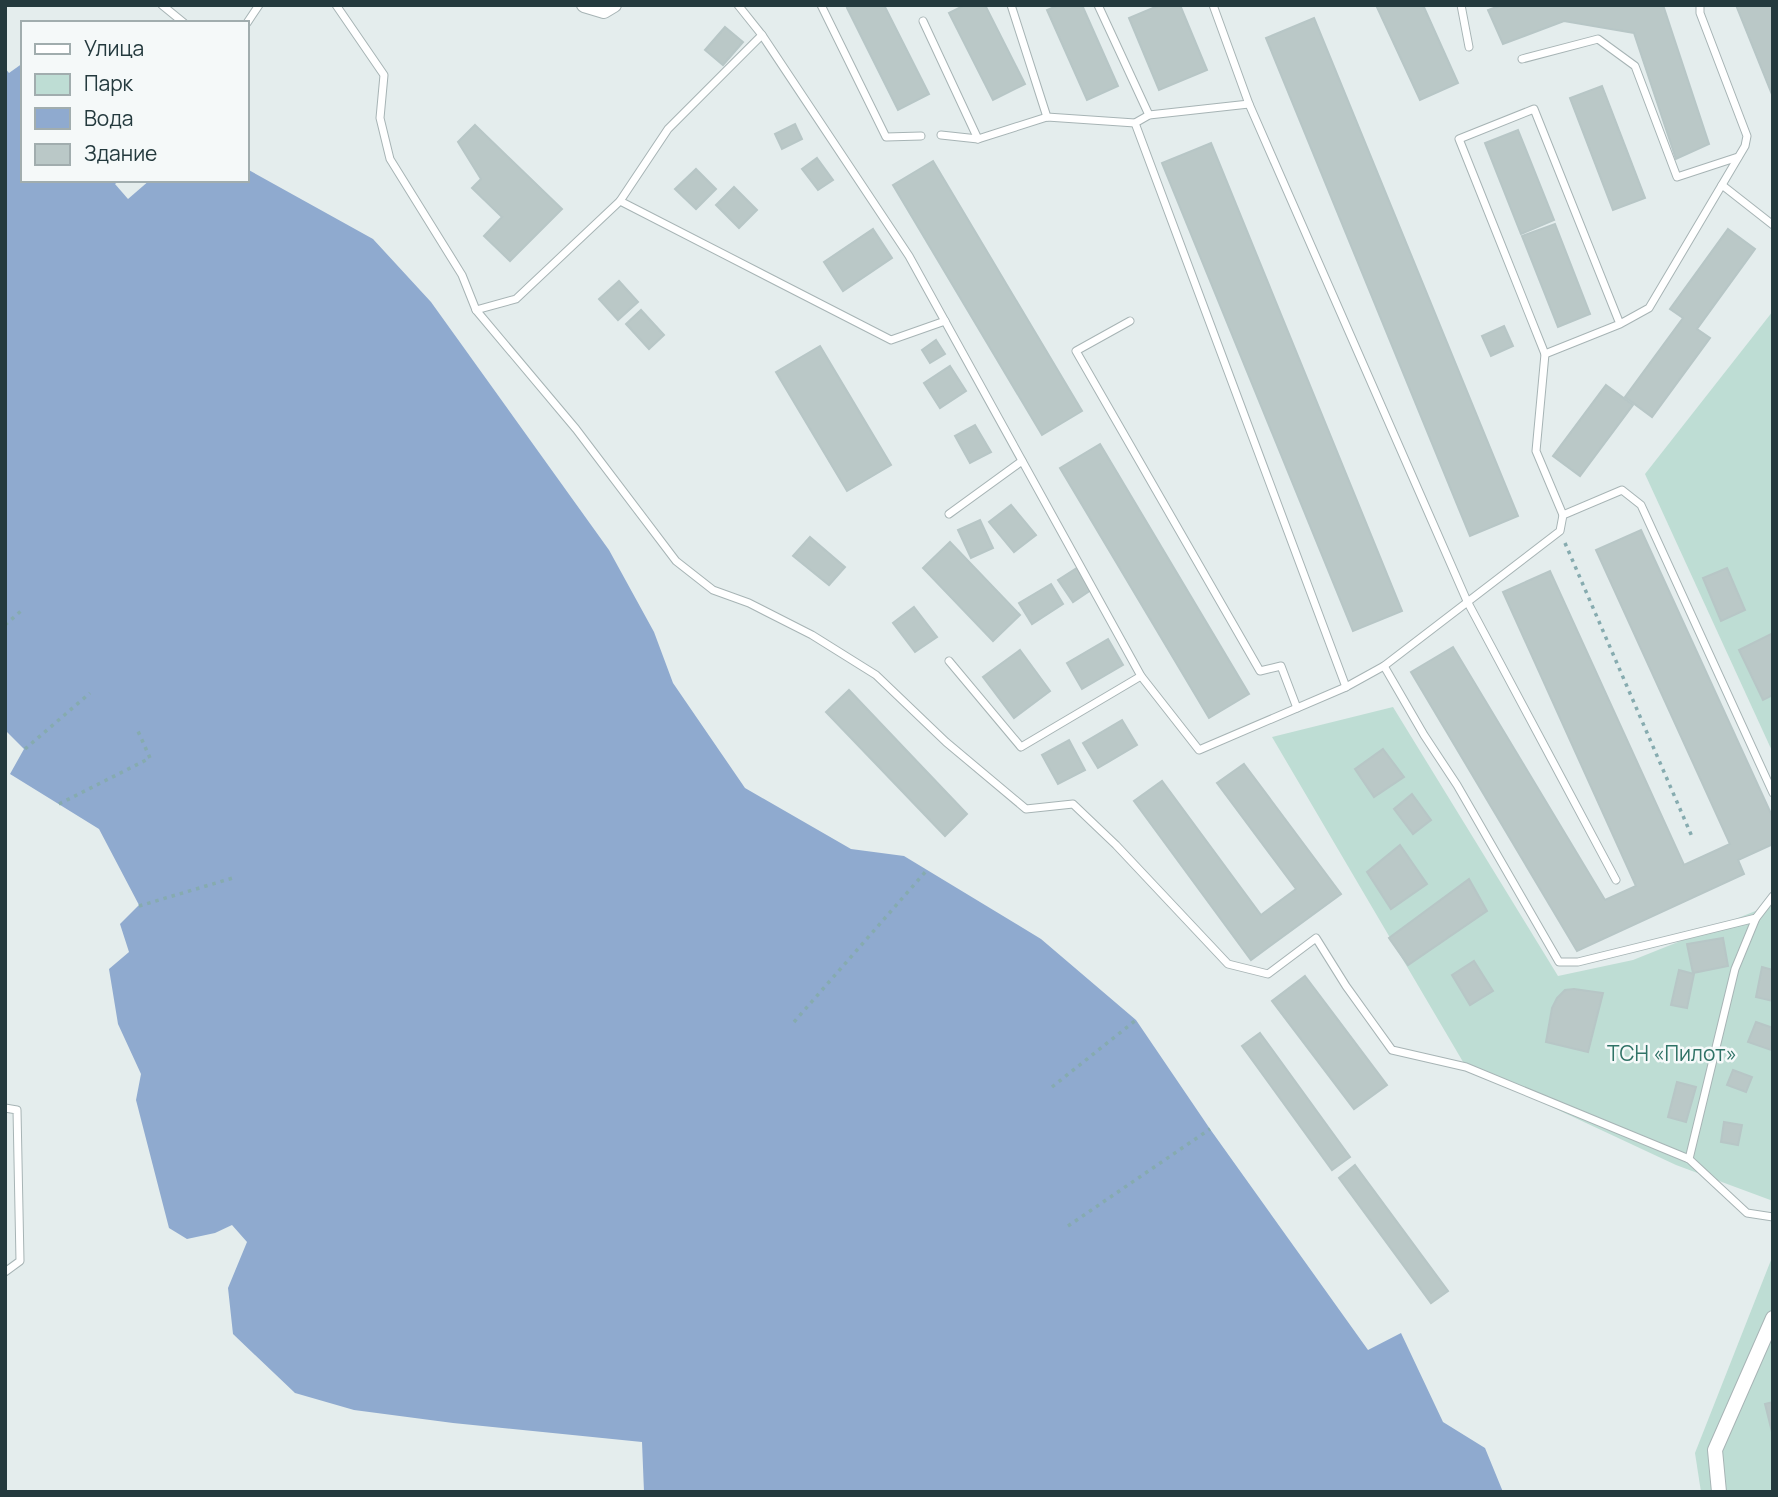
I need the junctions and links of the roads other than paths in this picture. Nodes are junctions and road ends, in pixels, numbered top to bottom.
1 (162, 5) edge
2 (259, 5) edge
3 (335, 5) edge
4 (584, 5) edge
5 (614, 5) edge
6 (738, 5) edge
7 (821, 5) edge
8 (1011, 5) edge
9 (1098, 5) edge
10 (1213, 5) edge
11 (1461, 5) edge
12 (1700, 5) edge
13 (182, 21) edge
14 (923, 21) dead end
15 (248, 22) edge
16 (762, 35) junction
17 (1469, 47) dead end
18 (1522, 59) dead end
19 (1249, 104) junction
20 (1149, 115) junction
21 (1047, 117) junction
22 (1135, 123) junction
23 (941, 135) dead end
24 (921, 136) dead end
25 (978, 139) junction
26 (1739, 157) junction
27 (1722, 185) junction
28 (620, 201) junction
29 (1773, 225) edge
30 (476, 310) junction
31 (945, 321) junction
32 (1130, 321) dead end
33 (1620, 324) junction
34 (1545, 354) junction
35 (1022, 461) junction
36 (949, 514) dead end
37 (1563, 515) junction
38 (1467, 601) junction
39 (949, 661) dead end
40 (1384, 666) junction
41 (1141, 676) junction
42 (1346, 687) junction
43 (1297, 708) junction
44 (1773, 793) edge
45 (1616, 880) dead end
46 (1773, 896) edge
47 (1756, 918) junction
48 (5, 1108) edge
49 (1689, 1159) junction
50 (1773, 1217) edge
51 (5, 1272) edge
52 (1773, 1318) edge
53 (1719, 1492) edge

1 - 13 lane
2 - 15 lane
3 - 30 lane
4 - 5 street
6 - 16 lane
7 - 24 lane
8 - 21 lane
9 - 20 lane
10 - 19 lane
11 - 17 lane
12 - 26 lane
14 - 25 lane
16 - 28 lane
16 - 31 lane
18 - 26 lane
19 - 20 lane
19 - 38 lane
20 - 22 lane
21 - 22 lane
21 - 25 lane
22 - 42 lane
23 - 25 lane
26 - 27 lane
27 - 29 lane
27 - 33 lane
28 - 30 lane
28 - 31 lane
30 - 49 lane
31 - 35 lane
32 - 43 lane
33 - 34 lane
33 - 34 lane
34 - 37 lane
35 - 36 lane
35 - 41 lane
37 - 38 lane
37 - 44 lane
38 - 40 lane
38 - 45 lane
39 - 41 lane
40 - 42 lane
40 - 47 lane
41 - 43 lane
42 - 43 lane
46 - 47 lane
47 - 49 lane
48 - 51 lane
49 - 50 lane
52 - 53 street

